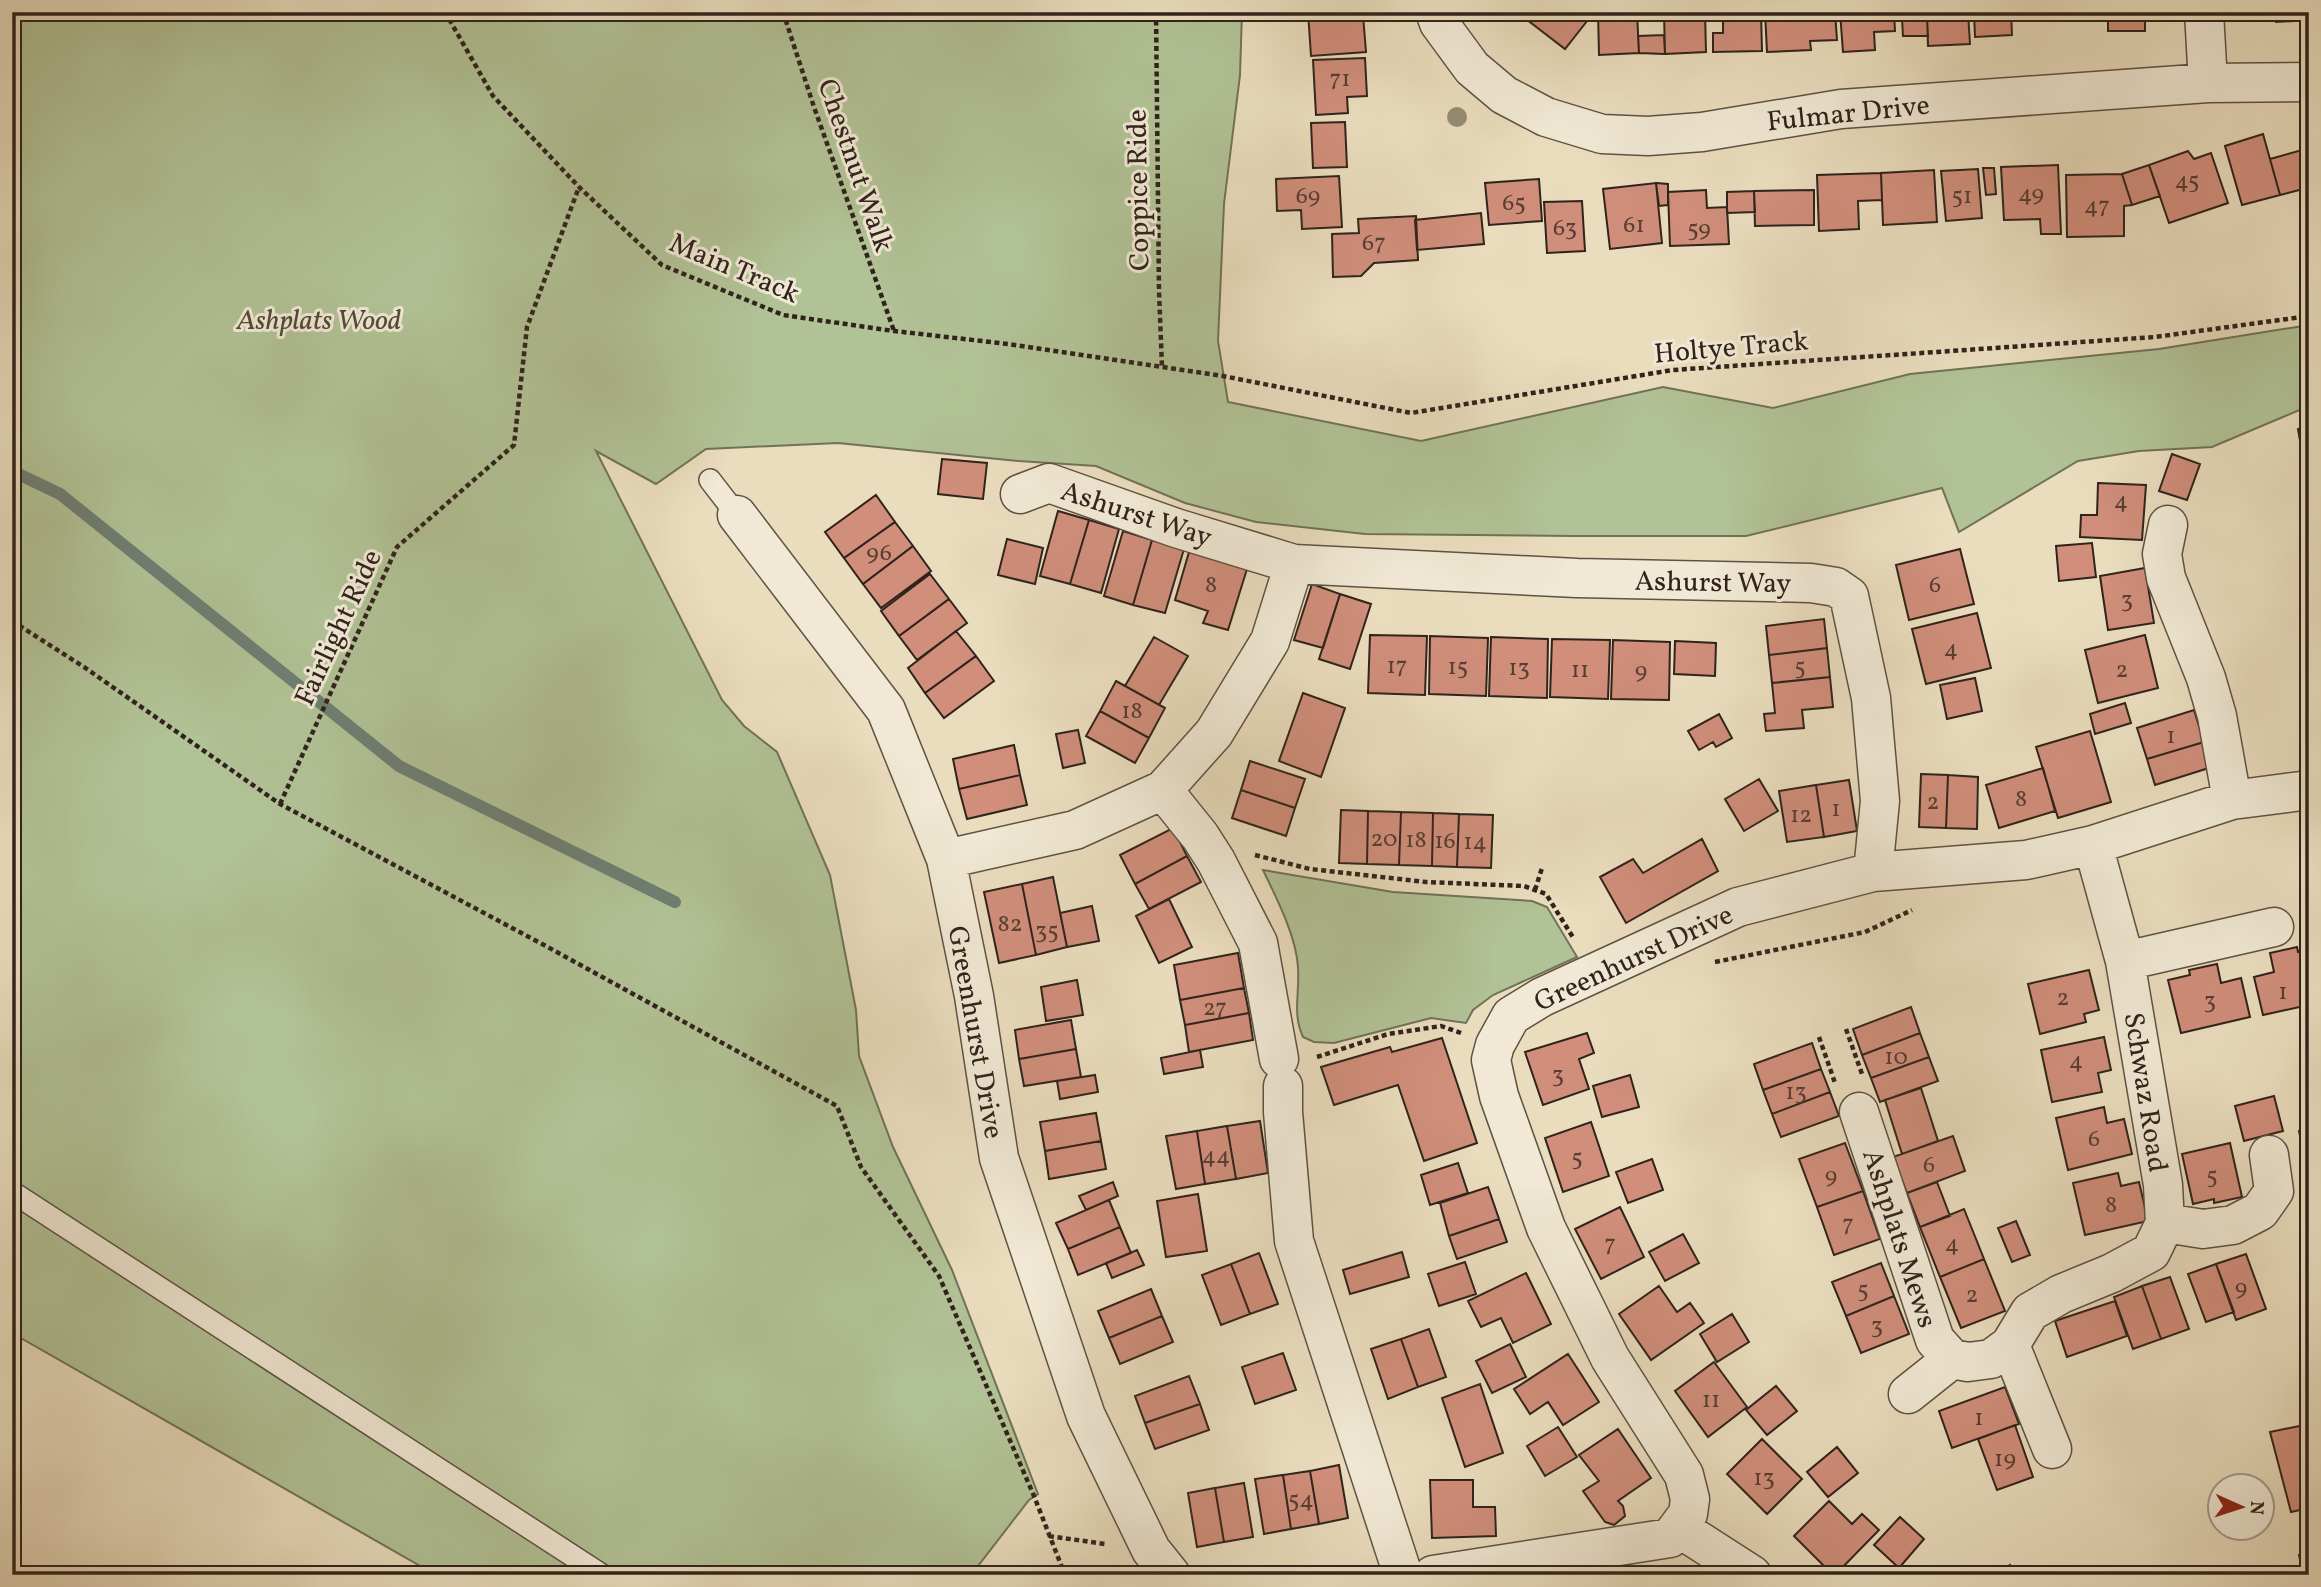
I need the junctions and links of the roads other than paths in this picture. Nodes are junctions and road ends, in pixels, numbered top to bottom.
1 (1435, 12) edge
2 (2204, 12) edge
3 (2309, 82) edge
4 (2208, 83) junction
5 (710, 480) dead end
6 (1020, 494) dead end
7 (737, 515) joint
8 (2168, 525) dead end
9 (1294, 564) junction
10 (1163, 790) junction
11 (2309, 790) edge
12 (2232, 800) junction
13 (2093, 845) junction
14 (946, 859) junction
15 (1873, 872) junction
16 (2274, 927) dead end
17 (2125, 961) junction
18 (1859, 1112) dead end
19 (2269, 1155) dead end
20 (12, 1192) edge
21 (2165, 1223) junction
22 (2010, 1345) junction
23 (1952, 1359) junction
24 (1908, 1394) dead end
25 (2052, 1450) dead end
26 (1679, 1528) junction
27 (1161, 1562) edge
28 (602, 1575) edge
29 (1403, 1575) edge
30 (1433, 1575) edge
31 (1752, 1575) edge

1 - 4 street, Fulmar Drive
2 - 4 street
3 - 4 street, Fulmar Drive
5 - 7 lane
6 - 9 street, Ashurst Way
7 - 14 street, Greenhurst Drive
8 - 12 street
9 - 10 street
9 - 15 street, Ashurst Way
10 - 14 street
10 - 29 street
11 - 12 street, Greenhurst Drive
12 - 13 street, Greenhurst Drive
13 - 15 street, Greenhurst Drive
13 - 17 street, Schwaz Road
14 - 27 street, Greenhurst Drive
15 - 26 street, Greenhurst Drive
16 - 17 street
17 - 21 street, Schwaz Road
18 - 23 street, Ashplats Mews
19 - 21 street
20 - 28 lane
21 - 22 street
22 - 23 street, Ashplats Mews
22 - 25 street
23 - 24 street, Ashplats Mews
26 - 30 street
26 - 31 street

